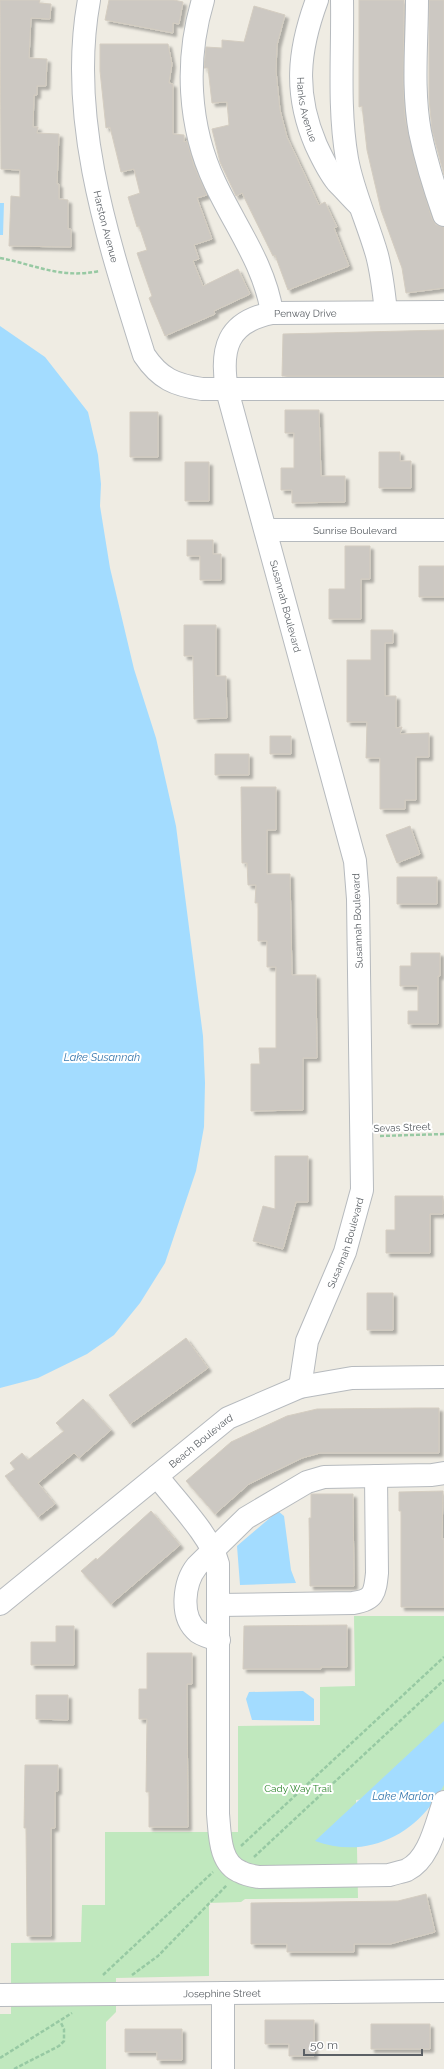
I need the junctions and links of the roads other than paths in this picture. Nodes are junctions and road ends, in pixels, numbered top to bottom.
1 (89, 0) edge
2 (203, 0) edge
3 (317, 0) edge
4 (342, 0) edge
5 (417, 0) edge
6 (359, 205) junction
7 (444, 215) edge
8 (386, 312) junction
9 (444, 312) edge
10 (272, 313) junction
11 (444, 389) edge
12 (227, 390) junction
13 (266, 530) junction
14 (444, 530) edge
15 (444, 1377) edge
16 (300, 1387) junction
17 (444, 1473) edge
18 (157, 1476) junction
19 (376, 1476) junction
20 (213, 1550) junction
21 (0, 1604) edge
22 (218, 1605) junction
23 (218, 1640) junction
24 (444, 1802) edge
25 (444, 1991) edge
26 (223, 1993) junction
27 (0, 1995) edge
28 (223, 2069) edge

1 - 12 street, Harston Avenue
2 - 10 street
3 - 6 street, Hanks Avenue
4 - 6 street, Hanks Avenue
5 - 7 street
6 - 8 street, Hanks Avenue
8 - 9 street, Penway Drive
8 - 10 street, Penway Drive
10 - 12 street, Penway Drive
11 - 12 street, Harston Avenue
12 - 13 street, Susannah Boulevard
13 - 14 street, Sunrise Boulevard
13 - 16 street, Susannah Boulevard
15 - 16 street, Beach Boulevard
16 - 18 street, Beach Boulevard
17 - 19 street
18 - 20 street
18 - 21 street, Beach Boulevard
19 - 20 street
19 - 22 street
20 - 22 street
20 - 23 street
22 - 23 street
23 - 24 street
25 - 26 street, Josephine Street
26 - 27 street, Josephine Street
26 - 28 street

